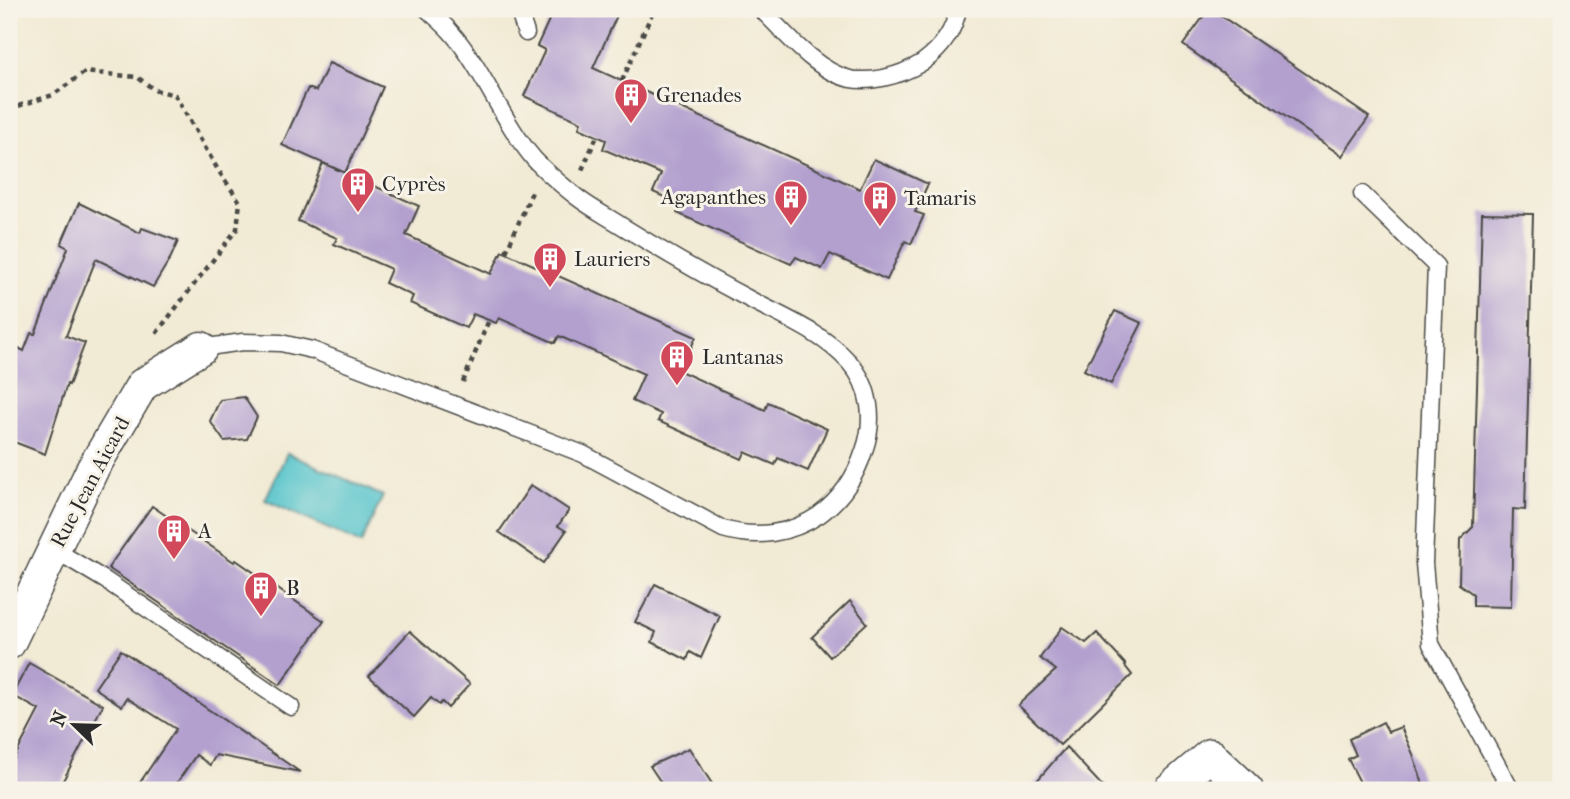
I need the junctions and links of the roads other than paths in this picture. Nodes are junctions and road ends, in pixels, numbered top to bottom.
1 (426, 9) edge
2 (518, 9) edge
3 (761, 9) edge
4 (958, 9) edge
5 (526, 33) dead end
6 (1362, 194) dead end
7 (201, 348) joint
8 (55, 550) junction
9 (9, 643) edge
10 (291, 707) dead end
11 (1169, 790) edge
12 (1247, 790) edge
13 (1511, 790) edge

1 - 7 lane
2 - 5 lane
3 - 4 lane
6 - 13 lane
7 - 8 street, Rue Jean Aicard
8 - 9 street, Rue Jean Aicard
8 - 10 lane
11 - 12 street

